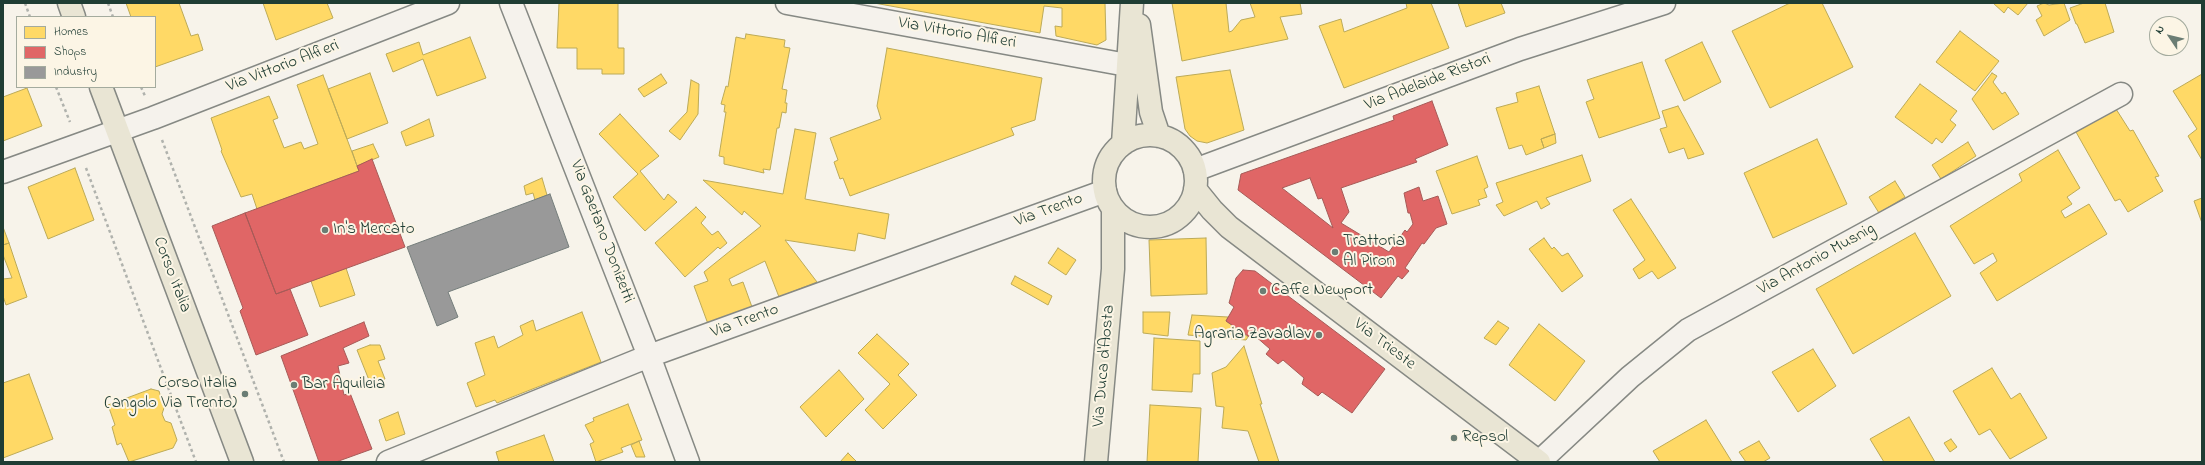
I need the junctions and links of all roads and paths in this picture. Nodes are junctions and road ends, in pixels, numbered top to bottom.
1 (24, 3) edge
2 (69, 3) edge
3 (108, 3) edge
4 (448, 3) edge
5 (511, 3) edge
6 (787, 3) edge
7 (1132, 3) edge
8 (1137, 3) edge
9 (1664, 3) edge
10 (30, 16) edge
11 (74, 16) edge
12 (113, 16) edge
13 (1127, 65) junction
14 (56, 88) edge
15 (101, 88) edge
16 (2122, 94) dead end
17 (70, 123) dead end
18 (117, 130) junction
19 (1159, 136) junction
20 (163, 142) dead end
21 (1123, 144) junction
22 (86, 168) dead end
23 (3, 172) edge
24 (1195, 180) junction
25 (1109, 200) junction
26 (1183, 214) junction
27 (1136, 226) junction
28 (1229, 227) junction
29 (1113, 269) junction
30 (650, 356) junction
31 (196, 462) edge
32 (242, 462) edge
33 (284, 462) edge
34 (388, 462) edge
35 (688, 462) edge
36 (1096, 462) edge
37 (1539, 462) edge

1 - 10 path
2 - 11 main road
3 - 12 path
4 - 18 street, Via Vittorio Alfieri
5 - 30 street, Via Gaetano Donizetti
6 - 13 street, Via Vittorio Alfieri
7 - 13 main road
8 - 19 main road
9 - 24 street, Via Adelaide Ristori
13 - 21 main road
14 - 17 path
15 - 18 main road, Corso Italia
16 - 37 street, Via Antonio Musnig
18 - 23 street, Via Vittorio Alfieri
18 - 32 main road, Corso Italia
19 - 21 main road, Via Duca d'Aosta
19 - 24 main road, Via Duca d'Aosta
20 - 33 path
21 - 25 main road, Via Duca d'Aosta
22 - 31 path
24 - 26 main road
24 - 28 main road, Via Trieste
25 - 27 main road
25 - 29 main road, Via Duca d'Aosta
25 - 30 street, Via Trento
26 - 27 main road
26 - 28 main road, Via Trieste
27 - 29 main road, Via Duca d'Aosta
28 - 37 main road, Via Trieste
29 - 36 main road, Via Duca d'Aosta
30 - 34 street, Via Trento
30 - 35 street, Via Gaetano Donizetti

